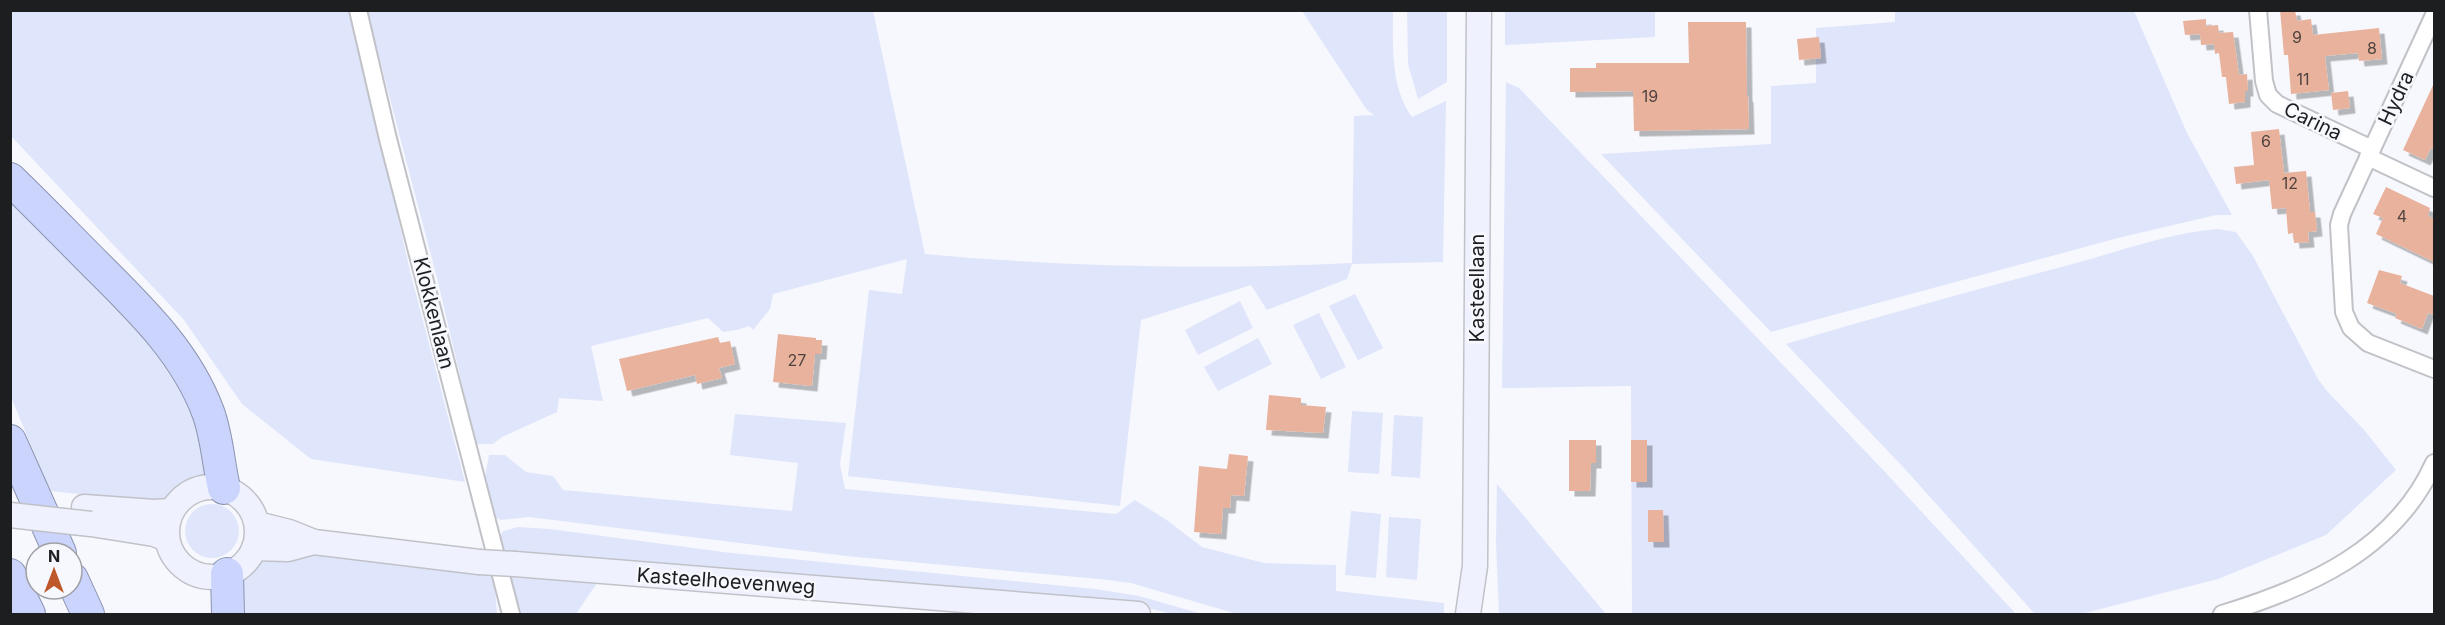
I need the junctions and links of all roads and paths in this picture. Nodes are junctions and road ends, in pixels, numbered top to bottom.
1 (358, 10) edge
2 (1479, 10) edge
3 (2258, 10) edge
4 (2434, 15) edge
5 (2370, 153) junction
6 (10, 179) edge
7 (2434, 188) edge
8 (2434, 369) edge
9 (10, 441) edge
10 (2434, 463) edge
11 (224, 488) junction
12 (10, 498) edge
13 (171, 511) junction
14 (10, 515) edge
15 (88, 516) junction
16 (256, 524) junction
17 (167, 539) junction
18 (55, 541) edge
19 (314, 543) junction
20 (254, 548) junction
21 (1475, 566) junction
22 (227, 574) junction
23 (10, 575) edge
24 (82, 601) edge
25 (28, 615) edge
26 (88, 615) edge
27 (228, 615) edge
28 (511, 615) edge
29 (1138, 615) edge
30 (1468, 615) edge
31 (1482, 615) edge
32 (2222, 615) edge

1 - 28 street, Klokkenlaan
2 - 21 street, Kasteellaan
3 - 5 street, Carina
4 - 5 street, Hydra
5 - 7 street
5 - 8 street, Hydra
6 - 11 highway
9 - 18 highway
10 - 32 street
11 - 13 street
11 - 16 street
12 - 15 street
13 - 15 street
13 - 17 street
14 - 15 street, bridge
15 - 17 street
16 - 19 street, Kasteelhoevenweg
16 - 20 street
17 - 22 street
19 - 20 street, Kasteelhoevenweg
19 - 29 street, Kasteelhoevenweg, bridge
20 - 22 street
21 - 30 street, Kasteellaan
21 - 31 street, Kasteellaan
22 - 27 highway
23 - 25 highway
24 - 26 highway

